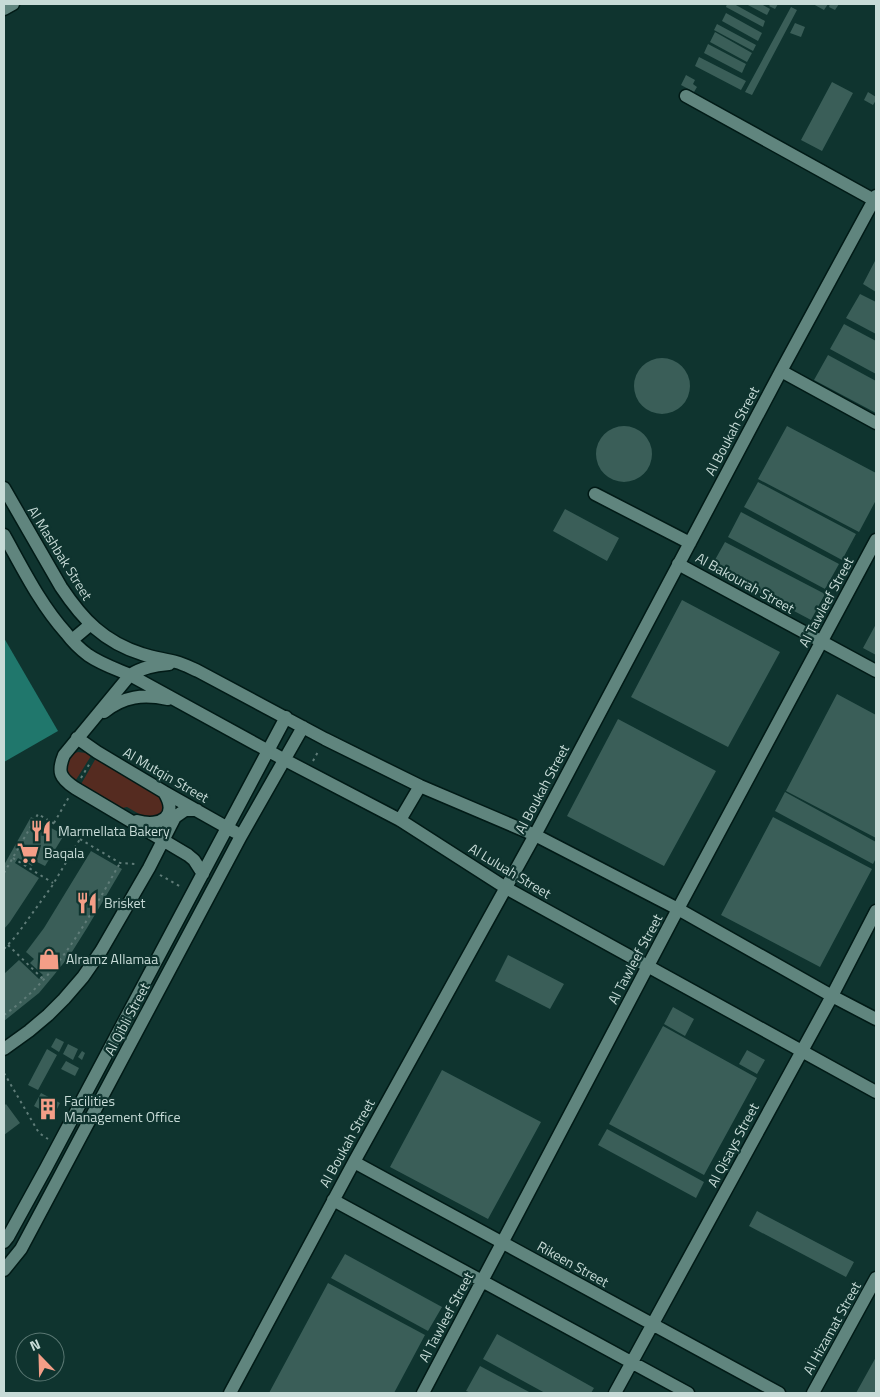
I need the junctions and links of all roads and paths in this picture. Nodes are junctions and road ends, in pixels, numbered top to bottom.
1 (13, 4) edge
2 (4, 9) edge
3 (686, 96) dead end
4 (875, 198) edge
5 (781, 371) junction
6 (876, 423) edge
7 (4, 488) edge
8 (595, 494) dead end
9 (4, 535) edge
10 (876, 540) edge
11 (690, 542) junction
12 (678, 564) junction
13 (91, 624) junction
14 (72, 640) junction
15 (822, 642) junction
16 (179, 662) junction
17 (876, 671) edge
18 (130, 674) junction
19 (177, 701) junction
20 (286, 717) junction
21 (93, 721) junction
22 (304, 727) junction
23 (77, 738) junction
24 (325, 739) junction
25 (268, 751) junction
26 (285, 760) junction
27 (308, 772) junction
28 (420, 786) junction
29 (164, 792) junction
30 (197, 810) junction
31 (123, 817) junction
32 (400, 820) junction
33 (228, 827) junction
34 (535, 835) junction
35 (241, 836) junction
36 (80, 839) junction
37 (163, 840) junction
38 (13, 858) junction
39 (120, 863) junction
40 (142, 865) dead end
41 (154, 871) dead end
42 (4, 873) edge
43 (202, 874) junction
44 (54, 883) junction
45 (181, 887) dead end
46 (506, 888) junction
47 (678, 909) junction
48 (876, 911) edge
49 (7, 945) junction
50 (4, 949) edge
51 (648, 967) junction
52 (44, 980) junction
53 (832, 996) junction
54 (4, 1016) edge
55 (876, 1019) edge
56 (4, 1049) edge
57 (800, 1051) junction
58 (4, 1074) edge
59 (876, 1092) edge
60 (58, 1146) junction
61 (354, 1162) junction
62 (333, 1200) junction
63 (4, 1242) edge
64 (503, 1243) junction
65 (4, 1270) edge
66 (876, 1278) edge
67 (482, 1281) junction
68 (653, 1325) junction
69 (632, 1362) junction
70 (230, 1393) edge
71 (422, 1393) edge
72 (615, 1393) edge
73 (688, 1393) edge
74 (779, 1393) edge
75 (813, 1393) edge

1 - 2 street
3 - 4 street
4 - 5 street, Al Boukah Street
5 - 6 street
5 - 11 street, Al Boukah Street
7 - 13 street, Al Mashbak Street
8 - 11 street
9 - 14 street
10 - 15 street, Al Tawleef Street
11 - 12 street, Al Boukah Street
12 - 15 street, Al Bakourah Street
12 - 34 street, Al Boukah Street
13 - 14 street
13 - 16 street, Al Mashbak Street
14 - 18 street
15 - 17 street, Al Bakourah Street
15 - 47 street, Al Tawleef Street
16 - 18 street
16 - 20 street
18 - 19 street, Al Luluah Street
18 - 21 street
19 - 21 street
19 - 25 street, Al Luluah Street
20 - 22 street
20 - 25 street, Al Qibli Street
21 - 23 street
22 - 24 street
22 - 26 street, Al Qibli Street
23 - 29 street, Al Mutqin Street
23 - 31 street
24 - 27 path
24 - 28 street
25 - 26 street, Al Luluah Street
25 - 33 street, Al Qibli Street
26 - 27 street, Al Luluah Street
26 - 35 street, Al Qibli Street
27 - 32 street, Al Luluah Street
28 - 32 street
28 - 34 street
29 - 30 street, Al Mutqin Street
29 - 31 street
30 - 33 street, Al Mutqin Street
30 - 37 street
31 - 37 street
32 - 46 street, Al Luluah Street
33 - 35 street, Al Mutqin Street
33 - 43 street, Al Qibli Street
34 - 46 street, Al Boukah Street
34 - 47 street
35 - 65 street, Al Qibli Street
36 - 38 path
36 - 39 path
36 - 44 path
37 - 43 street
37 - 56 street
38 - 42 path
38 - 44 path
39 - 40 path
39 - 52 path
41 - 45 path
43 - 60 street, Al Qibli Street
44 - 49 path
46 - 51 street, Al Luluah Street
46 - 61 street, Al Boukah Street
47 - 51 street, Al Tawleef Street
47 - 53 street
48 - 53 street, Al Qisays Street
49 - 50 path
49 - 52 path
51 - 57 street, Al Luluah Street
51 - 64 street, Al Tawleef Street
52 - 54 path
53 - 55 street
53 - 57 street, Al Qisays Street
57 - 59 street, Al Luluah Street
57 - 68 street, Al Qisays Street
58 - 60 path
60 - 63 street, Al Qibli Street
61 - 62 street, Al Boukah Street
61 - 64 street, Rikeen Street
62 - 67 street
62 - 70 street, Al Boukah Street
64 - 67 street, Al Tawleef Street
64 - 68 street, Rikeen Street
66 - 75 street, Al Hizamat Street
67 - 69 street
67 - 71 street, Al Tawleef Street
68 - 69 street, Al Qisays Street
68 - 74 street, Rikeen Street
69 - 72 street, Al Qisays Street
69 - 73 street

